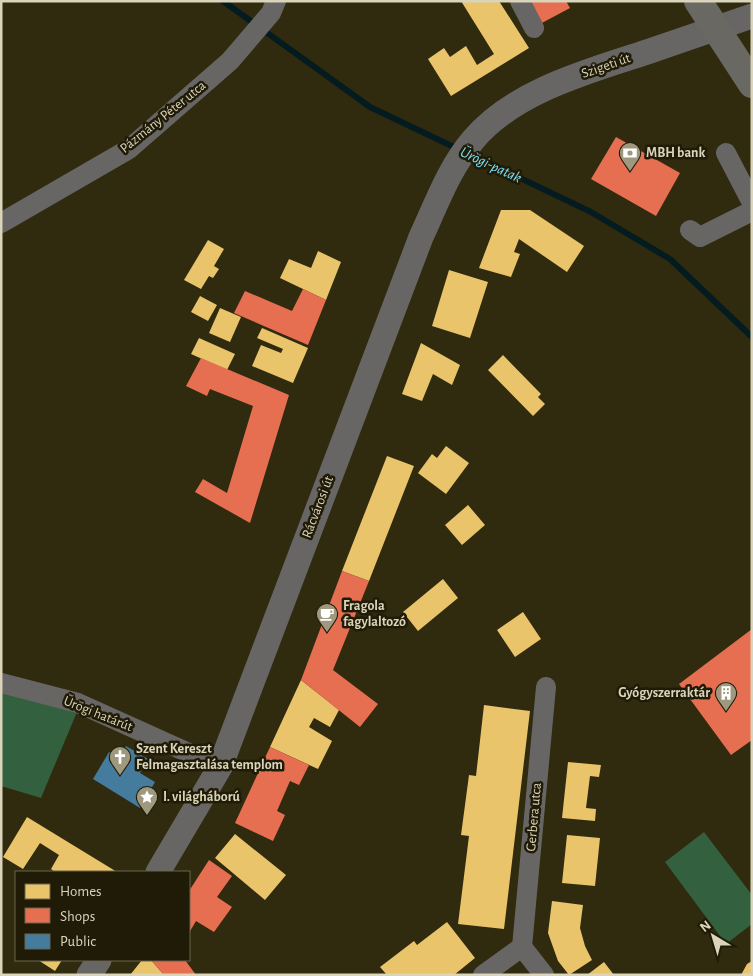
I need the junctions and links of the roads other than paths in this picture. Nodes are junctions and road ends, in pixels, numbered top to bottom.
1 (520, 1) edge
2 (698, 1) edge
3 (274, 7) edge
4 (752, 16) edge
5 (534, 28) dead end
6 (717, 28) junction
7 (752, 84) edge
8 (473, 139) joint
9 (726, 153) dead end
10 (752, 203) edge
11 (752, 211) edge
12 (1, 223) edge
13 (690, 230) dead end
14 (1, 684) edge
15 (546, 687) dead end
16 (220, 767) junction
17 (159, 871) edge
18 (522, 947) junction
19 (98, 961) edge
20 (89, 975) edge
21 (483, 975) edge
22 (544, 975) edge

1 - 5 street
2 - 6 main road
3 - 12 street, Pázmány Péter utca
4 - 6 street, Szigeti út
6 - 7 main road
6 - 8 street, Szigeti út
8 - 16 street, Rácvárosi út
9 - 10 street
11 - 13 street
14 - 16 street, Ürögi határút
15 - 18 street, Gerbera utca
16 - 17 street, Rácvárosi út
18 - 21 street
18 - 22 street
19 - 20 street

